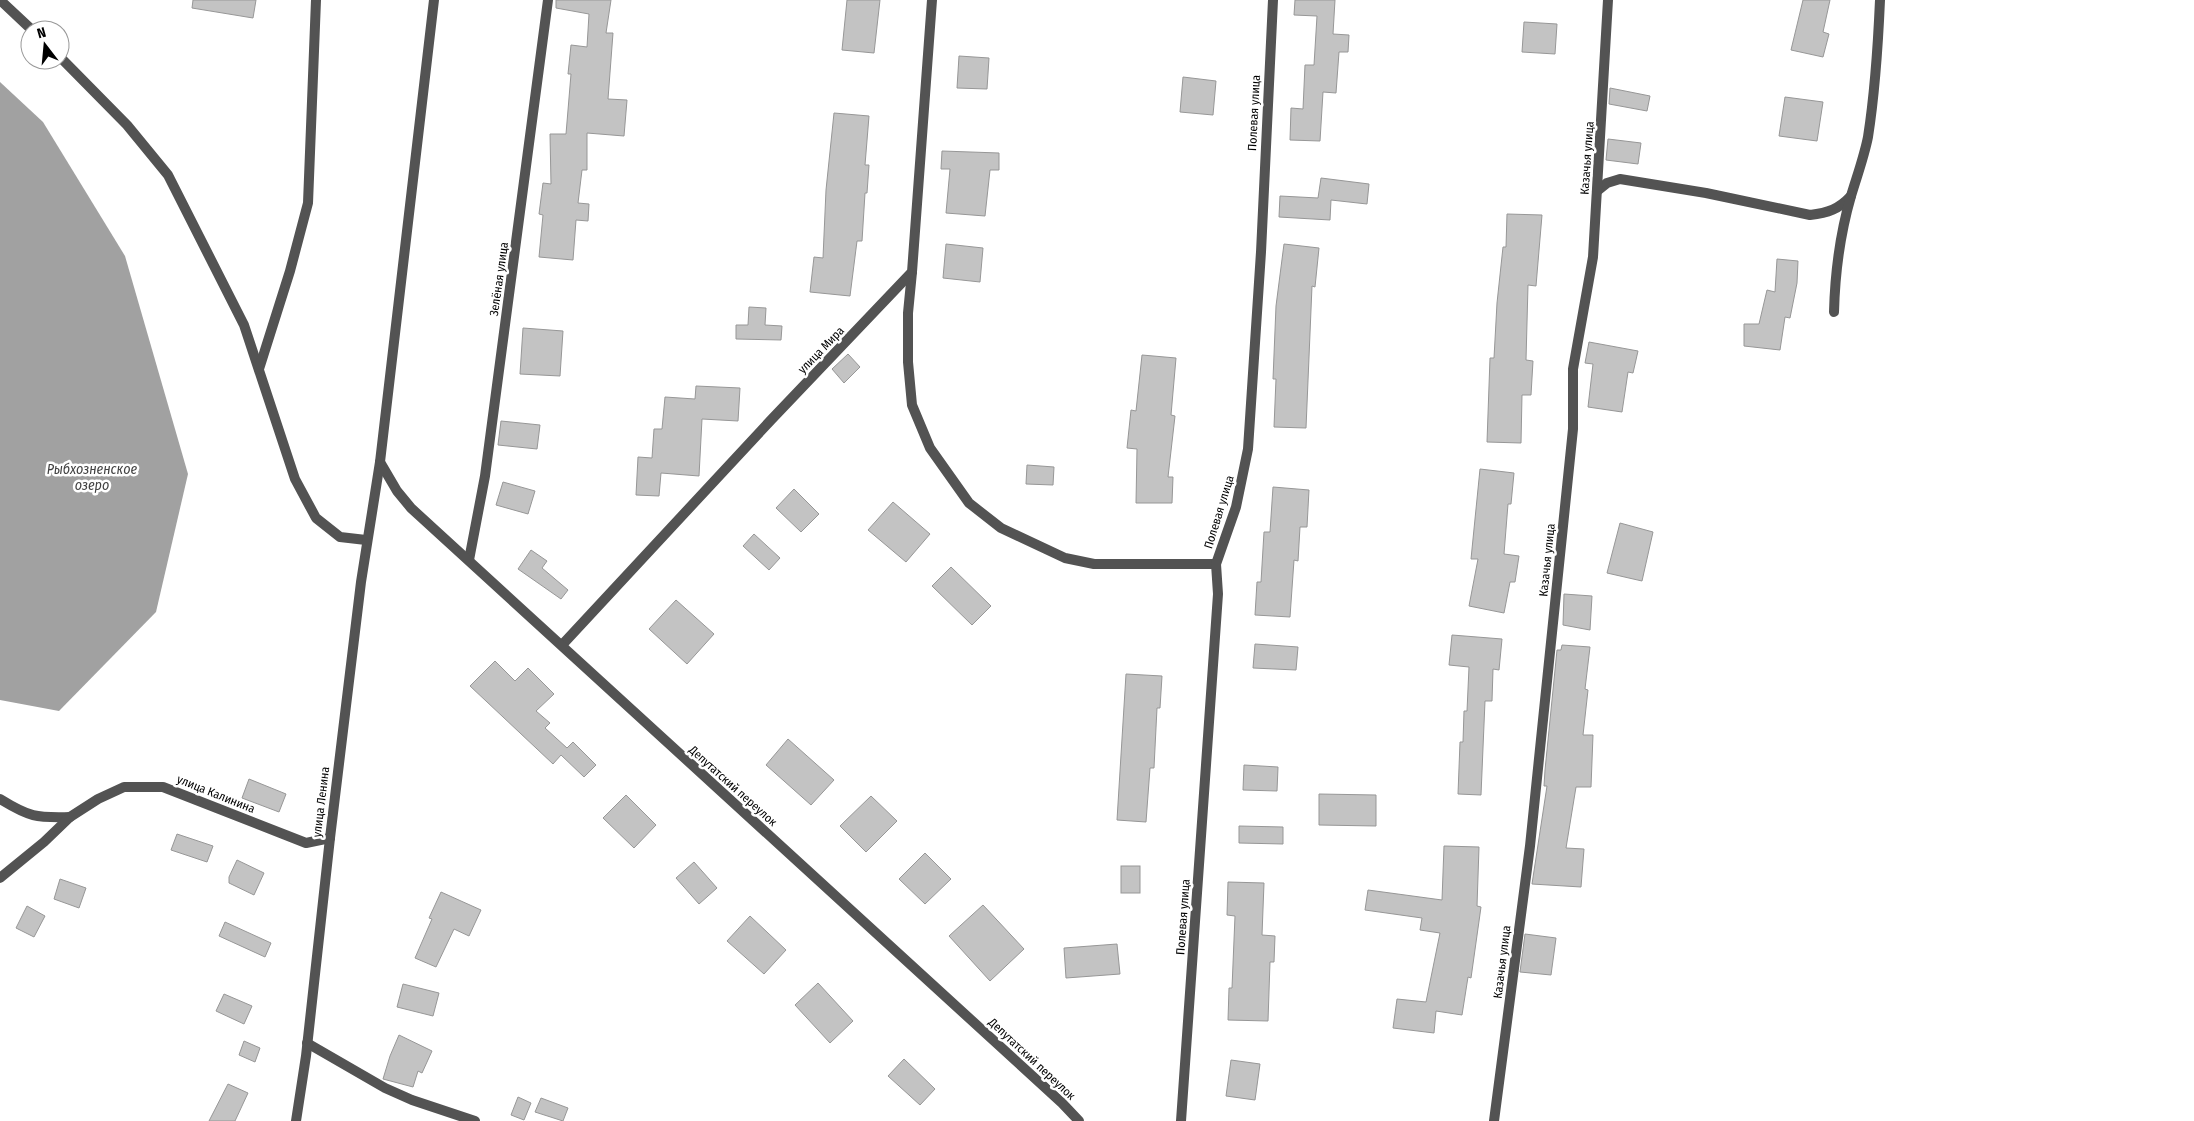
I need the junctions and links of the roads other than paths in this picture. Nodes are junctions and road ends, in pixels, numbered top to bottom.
1 (0, 0) edge
2 (316, 0) edge
3 (434, 0) edge
4 (548, 0) edge
5 (932, 0) edge
6 (1273, 0) edge
7 (1608, 0) edge
8 (1880, 0) edge
9 (21, 20) edge
10 (70, 67) edge
11 (1598, 191) junction
12 (1852, 195) junction
13 (912, 272) junction
14 (1834, 312) dead end
15 (259, 370) junction
16 (380, 462) junction
17 (366, 540) junction
18 (469, 560) junction
19 (1216, 564) junction
20 (562, 645) junction
21 (0, 799) edge
22 (70, 817) junction
23 (330, 838) junction
24 (0, 878) edge
25 (307, 1043) junction
26 (296, 1121) edge
27 (475, 1121) edge
28 (1079, 1121) edge
29 (1181, 1121) edge
30 (1494, 1121) edge

1 - 9 street
2 - 15 street
3 - 16 street, улица Ленина
4 - 18 street, Зелёная улица
5 - 13 street
6 - 19 street, Полевая улица
7 - 11 street, Казачья улица
8 - 12 street
10 - 15 street
11 - 12 street
11 - 30 street, Казачья улица
12 - 14 street
13 - 19 street
13 - 20 street, улица Мира
15 - 17 street
16 - 17 street, улица Ленина
16 - 18 street, Депутатский переулок
17 - 23 street, улица Ленина
18 - 20 street, Депутатский переулок
19 - 29 street, Полевая улица
20 - 28 street, Депутатский переулок
21 - 22 street
22 - 23 street, улица Калинина
22 - 24 street, улица Калинина
23 - 25 street, улица Ленина
25 - 26 street, улица Ленина
25 - 27 street

